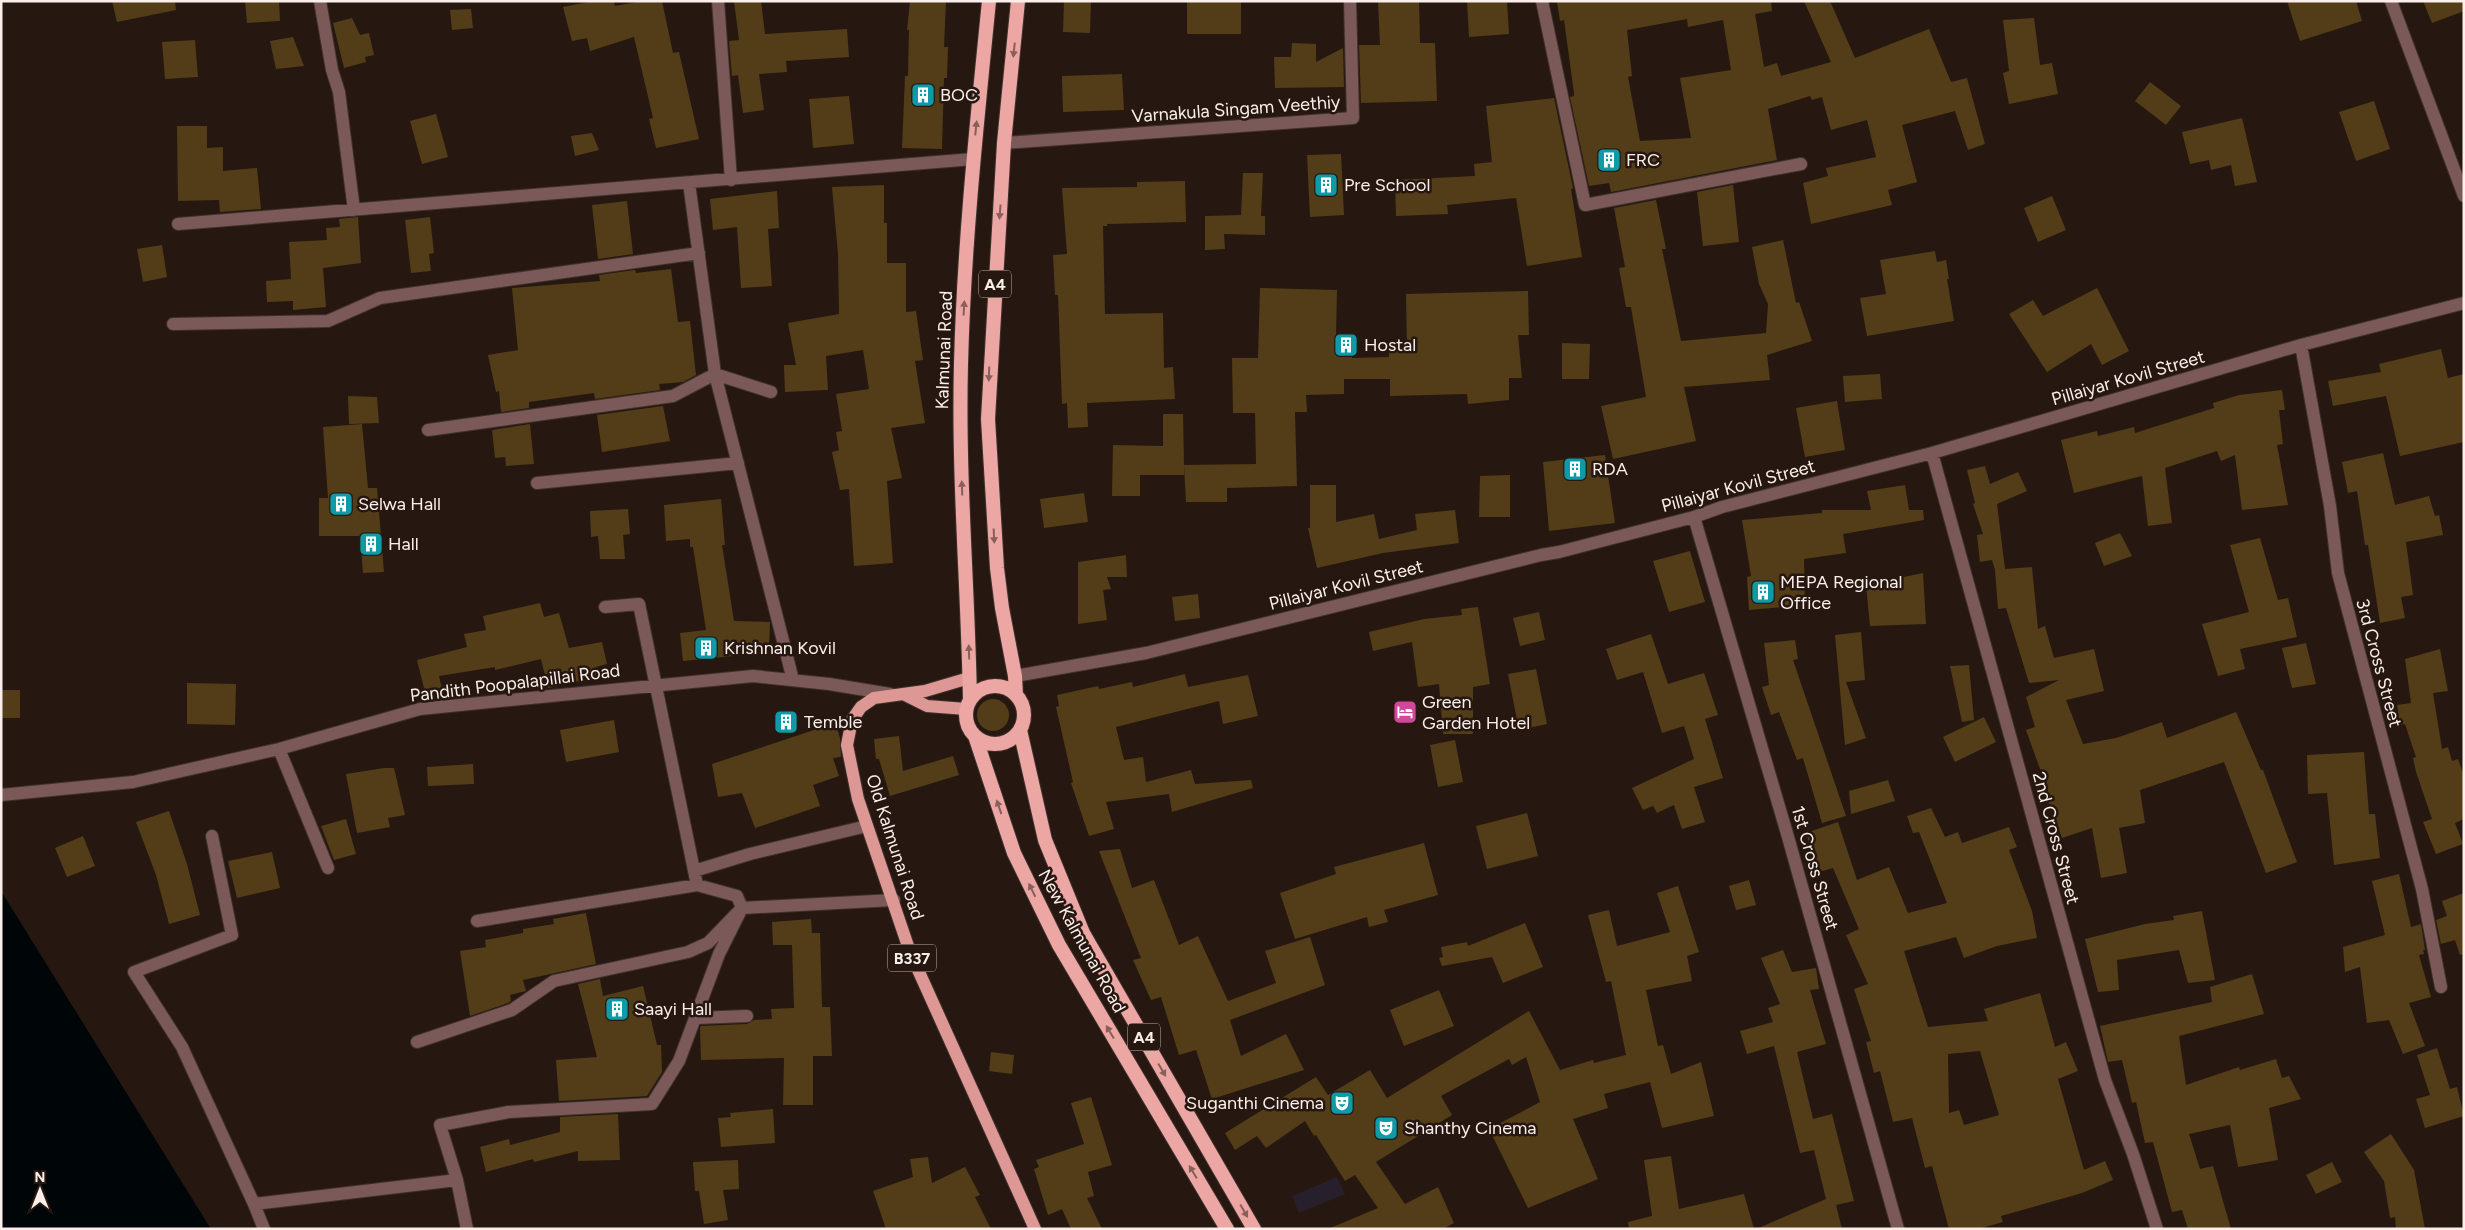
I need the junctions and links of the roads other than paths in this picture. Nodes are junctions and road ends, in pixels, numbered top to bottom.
1 (320, 1) edge
2 (718, 1) edge
3 (989, 1) edge
4 (1018, 1) edge
5 (1350, 1) edge
6 (1542, 1) edge
7 (2391, 1) edge
8 (1004, 143) junction
9 (973, 159) junction
10 (1801, 164) dead end
11 (731, 180) junction
12 (689, 183) junction
13 (2464, 196) edge
14 (354, 210) junction
15 (178, 224) dead end
16 (699, 253) junction
17 (2464, 303) edge
18 (173, 324) dead end
19 (2302, 345) junction
20 (715, 374) junction
21 (771, 392) dead end
22 (428, 430) dead end
23 (1932, 453) junction
24 (738, 463) junction
25 (537, 483) dead end
26 (1694, 517) junction
27 (605, 607) dead end
28 (1015, 676) junction
29 (970, 678) junction
30 (793, 680) junction
31 (656, 685) junction
32 (890, 694) junction
33 (903, 694) junction
34 (1016, 695) junction
35 (968, 705) junction
36 (1020, 730) junction
37 (975, 736) junction
38 (279, 749) junction
39 (1, 795) edge
40 (866, 826) junction
41 (212, 836) dead end
42 (328, 868) dead end
43 (694, 871) junction
44 (697, 885) junction
45 (894, 900) junction
46 (742, 908) junction
47 (477, 920) dead end
48 (2441, 987) dead end
49 (747, 1016) dead end
50 (696, 1018) junction
51 (417, 1042) dead end
52 (457, 1180) junction
53 (254, 1204) junction
54 (264, 1229) edge
55 (467, 1229) edge
56 (1035, 1229) edge
57 (1227, 1229) edge
58 (1254, 1229) edge
59 (1898, 1229) edge
60 (2157, 1229) edge

1 - 14 street
2 - 11 street
9 -> 3 highway, Kalmunai Road / A4
4 -> 8 highway, A4
5 - 8 street, Varnakula Singam Veethiy
6 - 10 street
7 - 13 street
8 -> 28 highway, A4
9 - 11 street
29 -> 9 highway, Kalmunai Road / A4
11 - 12 street
12 - 14 street
12 - 16 street
14 - 15 street
16 - 18 street
16 - 20 street
17 - 19 street, Pillaiyar Kovil Street
19 - 23 street, Pillaiyar Kovil Street
19 - 48 street, 3rd Cross Street
20 - 21 street
20 - 22 street
20 - 24 street
23 - 26 street, Pillaiyar Kovil Street
23 - 60 street, 2nd Cross Street
24 - 25 street
24 - 30 street
26 - 28 street, Pillaiyar Kovil Street
26 - 59 street, 1st Cross Street
27 - 31 street
28 - 34 highway, A4
29 - 33 main road, Old Kalmunai Road / B337
29 - 35 highway, Kalmunai Road / A4
30 - 31 street, Pandith Poopalapillai Road
30 - 32 street, Pandith Poopalapillai Road
31 - 38 street, Pandith Poopalapillai Road
31 - 43 street
32 - 33 main road, Old Kalmunai Road / B337
32 - 40 main road, Old Kalmunai Road / B337
33 - 35 main road, Old Kalmunai Road / B337
34 - 35 highway
34 - 36 highway
35 - 37 highway
36 - 37 highway
36 -> 58 highway, New Kalmunai Road / A4
57 -> 37 highway, New Kalmunai Road / A4
38 - 39 street, Pandith Poopalapillai Road
38 - 42 street
40 - 43 street
40 - 45 main road, Old Kalmunai Road / B337
41 - 53 street
43 - 44 street
44 - 46 street
44 - 47 street
45 - 46 street
45 - 56 main road, Old Kalmunai Road / B337
46 - 50 street
46 - 51 street
49 - 50 street
50 - 52 street
52 - 53 street
52 - 55 street
53 - 54 street

